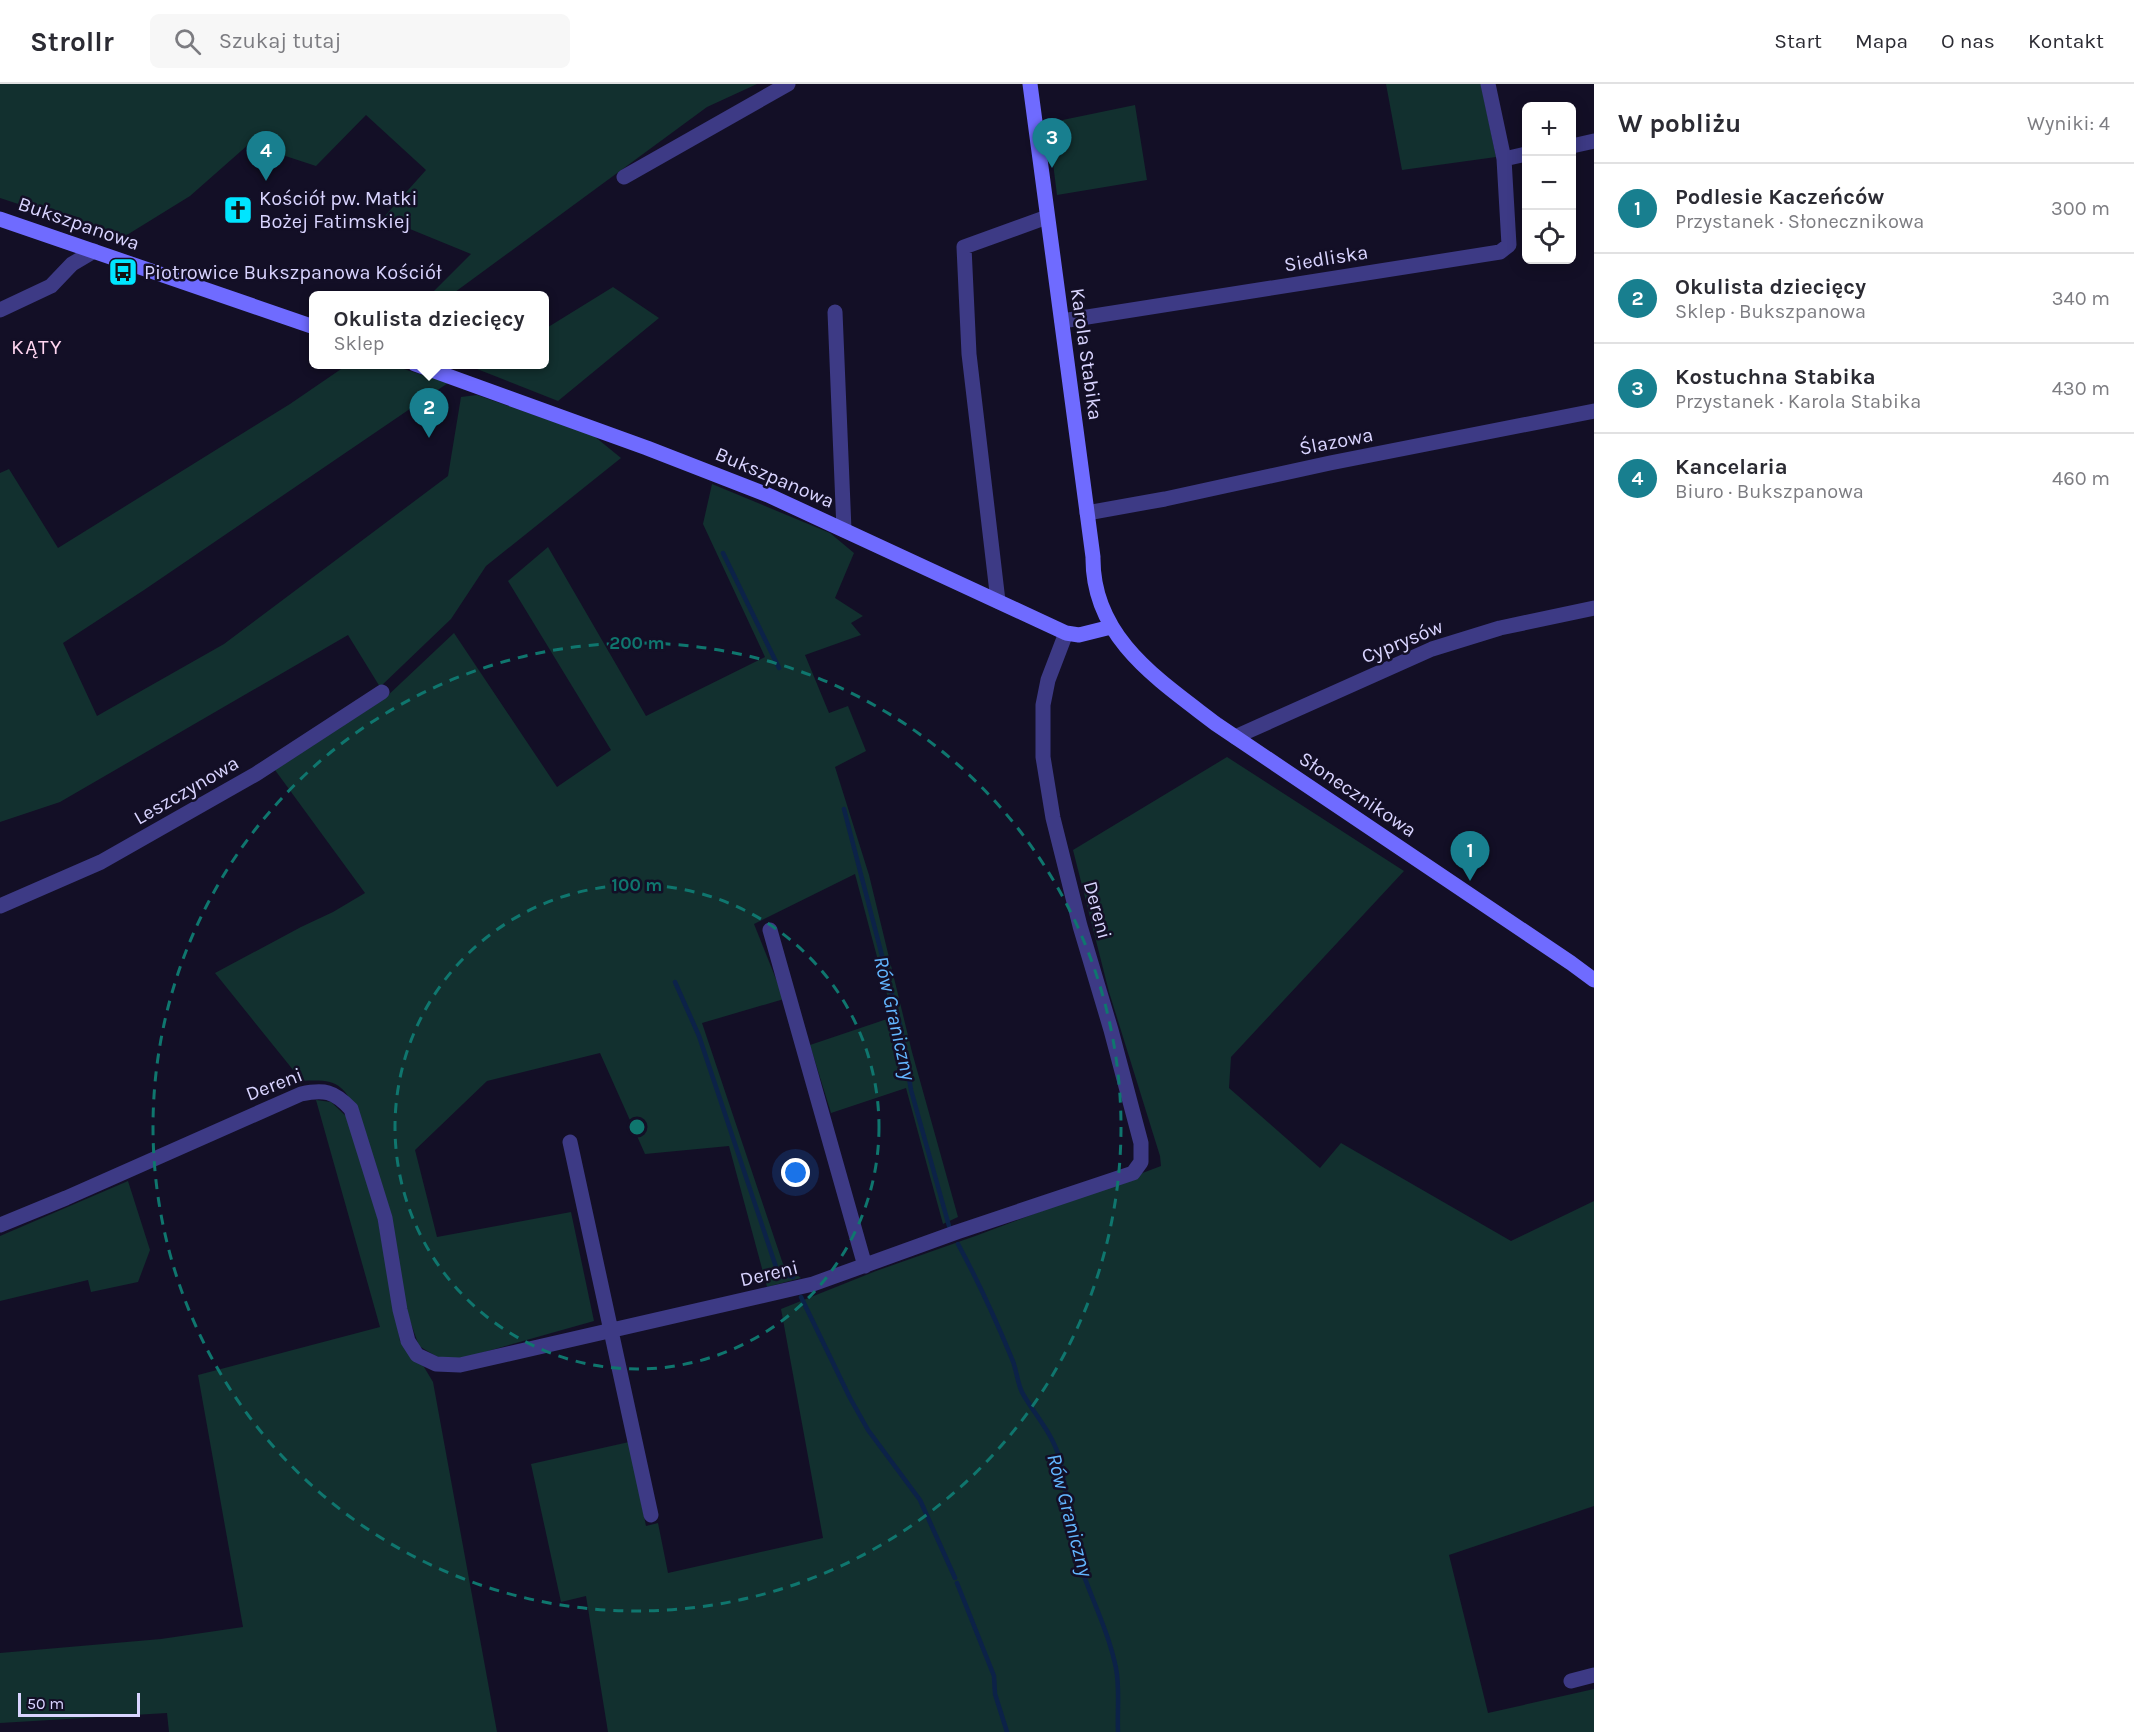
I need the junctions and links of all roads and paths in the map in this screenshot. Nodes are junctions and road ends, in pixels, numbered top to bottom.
1 (788, 84) edge
2 (1030, 84) edge
3 (1488, 84) edge
4 (1594, 141) edge
5 (1576, 145) edge
6 (1522, 155) edge
7 (1504, 159) junction
8 (624, 177) dead end
9 (1047, 217) junction
10 (0, 219) edge
11 (94, 251) junction
12 (0, 310) edge
13 (835, 312) dead end
14 (1062, 321) junction
15 (309, 325) edge
16 (429, 369) edge
17 (1594, 411) edge
18 (1087, 513) junction
19 (844, 530) junction
20 (998, 601) junction
21 (1594, 608) edge
22 (1111, 627) junction
23 (1066, 633) junction
24 (382, 692) dead end
25 (1235, 737) junction
26 (0, 906) edge
27 (770, 930) dead end
28 (1594, 981) edge
29 (570, 1142) dead end
30 (0, 1225) edge
31 (865, 1266) junction
32 (611, 1330) junction
33 (651, 1515) dead end
34 (1594, 1675) edge
35 (1571, 1681) dead end

1 - 8 street
2 - 9 street, Karola Stabika
3 - 7 street, Siedliska
4 - 5 street
6 - 7 street
7 - 14 street, Siedliska
9 - 14 street, Karola Stabika
9 - 20 street
10 - 11 street, Bukszpanowa
11 - 12 street
11 - 15 street, Bukszpanowa
13 - 19 street
14 - 18 street, Karola Stabika
16 - 19 street, Bukszpanowa
17 - 18 street, Ślazowa
18 - 22 street, Karola Stabika
19 - 20 street, Bukszpanowa
20 - 23 street, Bukszpanowa
21 - 25 street, Cyprysów
22 - 23 street, Bukszpanowa
22 - 25 street, Słonecznikowa
23 - 31 street, Dereni
24 - 26 street, Leszczynowa
25 - 28 street, Słonecznikowa
27 - 31 street
29 - 32 street
30 - 32 street, Dereni
31 - 32 street, Dereni
32 - 33 street
34 - 35 street

